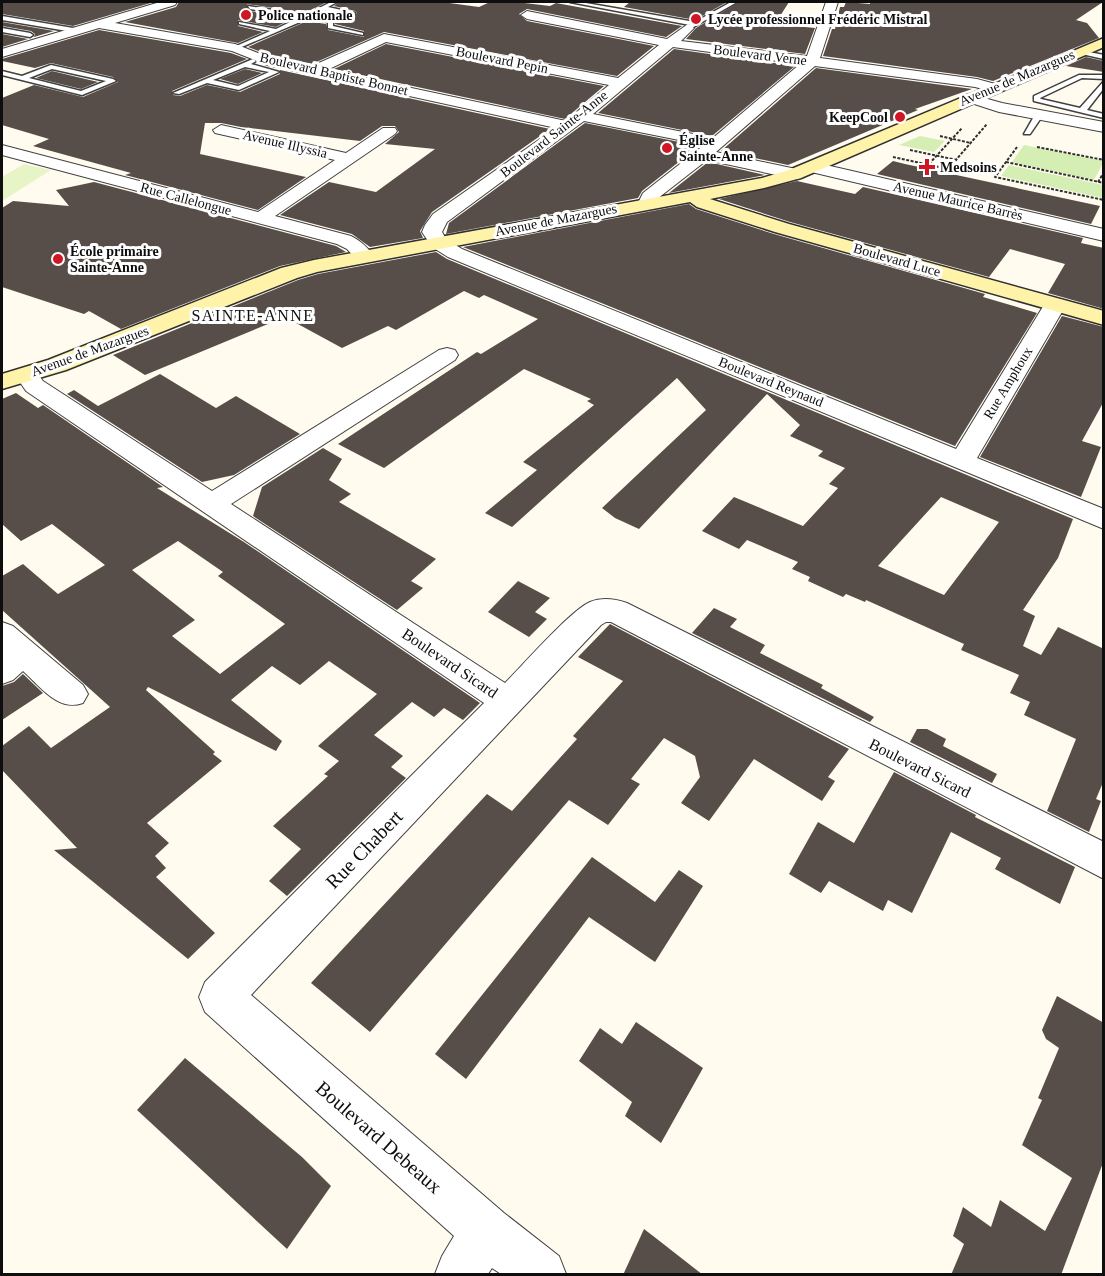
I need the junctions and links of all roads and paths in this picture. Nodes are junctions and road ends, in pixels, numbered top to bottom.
1 (169, 2) edge
2 (334, 2) edge
3 (573, 2) edge
4 (734, 2) edge
5 (832, 2) edge
6 (250, 7) dead end
7 (312, 7) dead end
8 (323, 8) junction
9 (352, 13) dead end
10 (527, 15) dead end
11 (306, 16) junction
12 (2, 18) edge
13 (241, 23) dead end
14 (100, 24) junction
15 (692, 26) junction
16 (2, 30) edge
17 (80, 31) junction
18 (277, 31) junction
19 (18, 33) junction
20 (361, 34) dead end
21 (30, 35) dead end
22 (2, 39) edge
23 (1104, 42) edge
24 (669, 43) junction
25 (236, 48) junction
26 (1079, 52) junction
27 (2, 53) edge
28 (1104, 57) edge
29 (259, 59) junction
30 (812, 62) junction
31 (246, 65) junction
32 (313, 71) junction
33 (2, 73) edge
34 (1104, 76) edge
35 (22, 78) junction
36 (208, 81) junction
37 (619, 83) junction
38 (1104, 83) edge
39 (994, 88) junction
40 (177, 93) dead end
41 (970, 98) junction
42 (1082, 111) junction
43 (1039, 115) junction
44 (1104, 116) edge
45 (575, 121) junction
46 (990, 121) dead end
47 (965, 124) dead end
48 (1104, 128) edge
49 (221, 130) dead end
50 (389, 131) dead end
51 (1028, 132) dead end
52 (871, 141) junction
53 (1020, 143) dead end
54 (1027, 145) dead end
55 (710, 149) junction
56 (2, 150) edge
57 (936, 156) junction
58 (348, 158) junction
59 (957, 160) junction
60 (1104, 160) edge
61 (1006, 162) junction
62 (953, 164) junction
63 (928, 165) junction
64 (958, 165) dead end
65 (813, 167) junction
66 (795, 174) junction
67 (1103, 174) edge
68 (867, 180) junction
69 (1098, 182) junction
70 (1104, 183) edge
71 (693, 196) junction
72 (1104, 200) edge
73 (647, 203) junction
74 (259, 219) junction
75 (1104, 236) edge
76 (439, 243) junction
77 (365, 257) junction
78 (1055, 305) junction
79 (1104, 318) edge
80 (447, 355) dead end
81 (14, 378) edge
82 (962, 461) junction
83 (211, 504) junction
84 (1104, 520) edge
85 (9, 653) edge
86 (71, 694) dead end
87 (508, 702) junction
88 (1104, 862) edge
89 (220, 997) joint
90 (486, 1231) junction
91 (460, 1275) edge
92 (541, 1275) edge

1 - 14 street
2 - 8 lane
3 - 15 lane
4 - 15 lane
5 - 30 street
6 - 11 lane
7 - 8 lane
8 - 9 lane
8 - 11 lane
10 - 24 street, Boulevard Verne
11 - 18 lane
11 - 20 lane
12 - 17 lane
13 - 18 lane
14 - 17 street
14 - 25 street, Boulevard Baptiste Bonnet
15 - 24 street, Boulevard Sainte-Anne
16 - 19 lane
17 - 27 street
18 - 25 lane
19 - 21 lane
19 - 22 lane
23 - 26 street, Avenue de Mazargues
24 - 30 street, Boulevard Verne
24 - 37 street, Boulevard Sainte-Anne
25 - 29 street, Boulevard Baptiste Bonnet
26 - 28 lane
26 - 39 street, Avenue de Mazargues
29 - 31 lane
29 - 32 street, Boulevard Baptiste Bonnet
30 - 39 street, Boulevard Verne
30 - 55 street
31 - 36 lane
31 - 36 lane
32 - 37 street, Boulevard Pepin
32 - 45 street, Boulevard Baptiste Bonnet
33 - 35 lane
34 - 42 lane
35 - 35 lane
36 - 40 lane
37 - 45 street, Boulevard Sainte-Anne
38 - 42 lane
39 - 41 street, Avenue de Mazargues
41 - 43 street
41 - 52 street, Avenue de Mazargues
42 - 44 lane
43 - 48 street
43 - 51 lane
45 - 55 street, Boulevard Baptiste Bonnet
45 - 76 street, Boulevard Sainte-Anne
46 - 59 path
47 - 57 path
49 - 58 street, Avenue Illyssia
50 - 58 street, Avenue Illyssia
52 - 57 path
52 - 65 street, Avenue de Mazargues
53 - 61 path
54 - 60 path
55 - 66 street, Boulevard Baptiste Bonnet
55 - 73 street
56 - 74 street, Rue Callelongue
57 - 59 path
57 - 63 path
58 - 74 street, Avenue Illyssia
59 - 62 path
61 - 69 path
61 - 72 path
62 - 63 path
62 - 64 path
63 - 68 path
65 - 66 street, Avenue de Mazargues
65 - 68 street, Avenue Maurice Barrès
66 - 71 street, Avenue de Mazargues
67 - 69 path
68 - 75 street, Avenue Maurice Barrès
69 - 70 path
71 - 73 street, Avenue de Mazargues
71 - 78 street, Boulevard Luce
73 - 76 street, Avenue de Mazargues
74 - 77 street, Rue Callelongue
76 - 77 street, Avenue de Mazargues
76 - 82 street, Boulevard Reynaud
77 - 81 street, Avenue de Mazargues
78 - 79 street, Boulevard Luce
78 - 82 street, Rue Amphoux
80 - 83 street
81 - 83 street, Boulevard Sicard
82 - 84 street, Boulevard Reynaud
83 - 87 street, Boulevard Sicard
85 - 86 street
87 - 88 street, Boulevard Sicard
87 - 89 street, Rue Chabert
89 - 90 street, Boulevard Debeaux
90 - 91 street
90 - 92 street, Boulevard Debeaux

